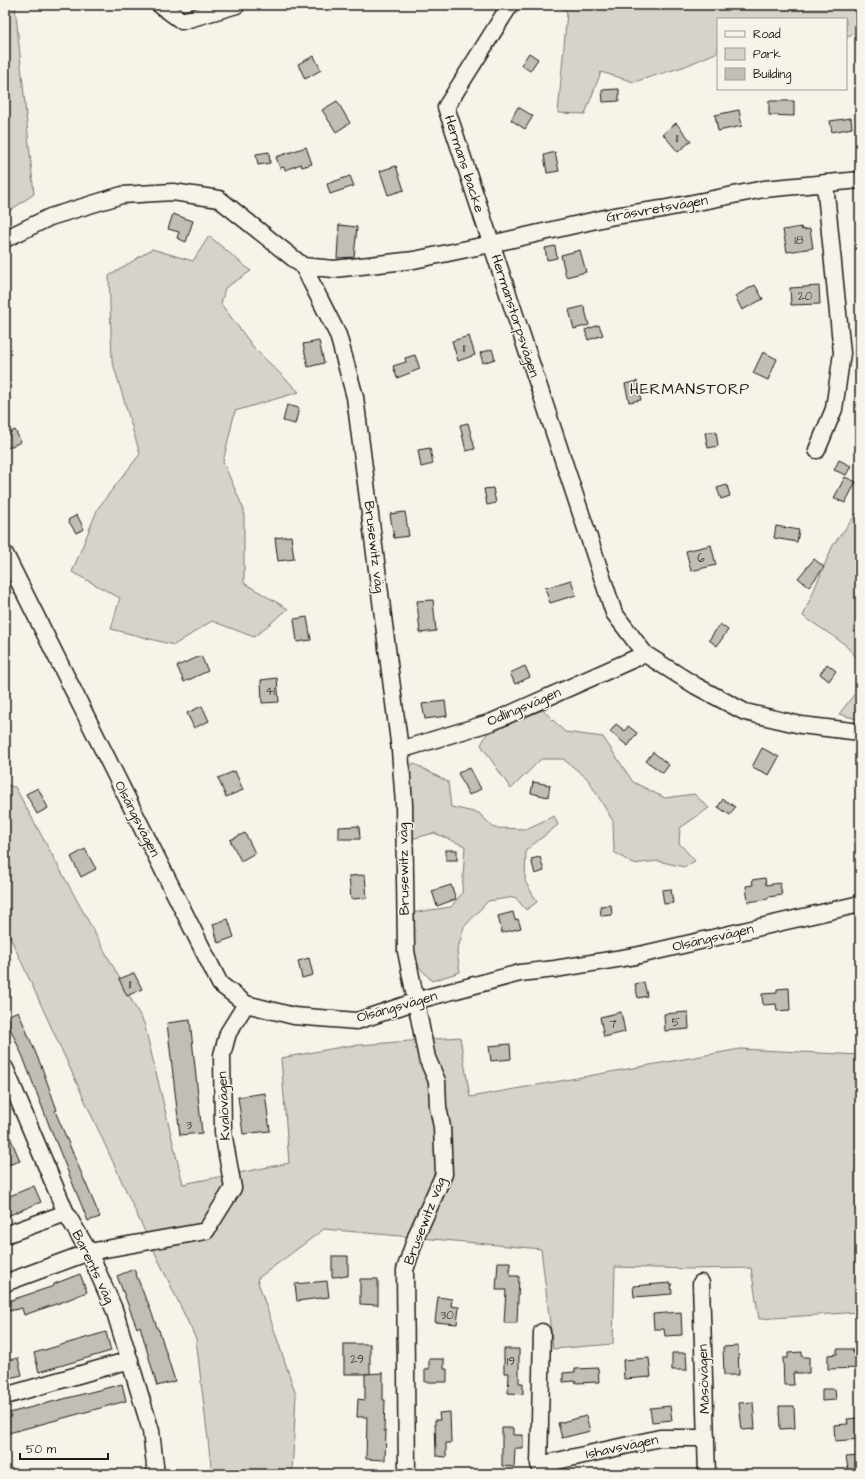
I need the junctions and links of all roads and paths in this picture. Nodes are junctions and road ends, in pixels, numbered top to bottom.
1 (160, 5) edge
2 (237, 5) edge
3 (510, 5) edge
4 (860, 180) edge
5 (825, 183) junction
6 (5, 239) edge
7 (491, 244) junction
8 (303, 266) junction
9 (817, 450) dead end
10 (5, 554) edge
11 (645, 654) junction
12 (860, 732) edge
13 (400, 750) junction
14 (860, 904) edge
15 (416, 1002) junction
16 (246, 1004) junction
17 (5, 1068) edge
18 (66, 1212) junction
19 (5, 1235) edge
20 (89, 1252) junction
21 (5, 1283) edge
22 (701, 1283) dead end
23 (542, 1332) dead end
24 (130, 1360) junction
25 (5, 1396) edge
26 (706, 1438) junction
27 (539, 1470) edge
28 (156, 1474) edge
29 (408, 1474) edge
30 (707, 1474) edge

1 - 2 street
3 - 7 street, Hermans backe
4 - 5 street, Gräsvretsvägen
5 - 7 street, Gräsvretsvägen
5 - 9 street
6 - 8 street
7 - 8 street, Hermanstorpsvägen
7 - 11 street, Hermanstorpsvägen
8 - 13 street, Brusewitz väg
10 - 16 street, Olsängsvägen
11 - 12 street, Hermanstorpsvägen
11 - 13 street, Odlingsvägen
13 - 15 street, Brusewitz väg
14 - 15 street, Olsängsvägen
15 - 16 street, Olsängsvägen
15 - 29 street, Brusewitz väg
16 - 20 street, Kvalövägen
17 - 18 street, Barents väg
18 - 19 street
18 - 20 street, Barents väg
20 - 21 street, Kvalövägen
20 - 24 street, Barents väg
22 - 26 street, Måsövägen
23 - 27 street, Ishavsvägen
24 - 25 street
24 - 28 street, Barents väg
26 - 27 street, Ishavsvägen
26 - 30 street, Måsövägen

